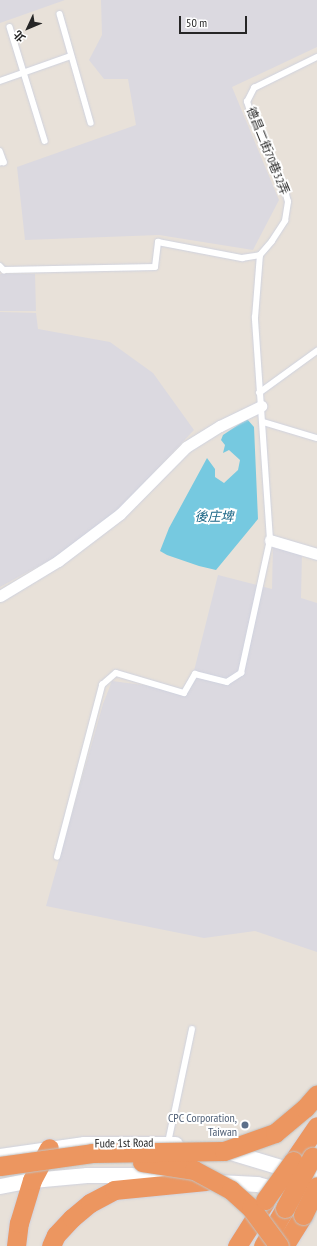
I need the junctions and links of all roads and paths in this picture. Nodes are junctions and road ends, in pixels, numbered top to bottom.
1 (60, 14) dead end
2 (10, 27) dead end
3 (71, 56) junction
4 (317, 57) edge
5 (24, 72) junction
6 (0, 81) edge
7 (91, 123) dead end
8 (45, 142) dead end
9 (0, 151) edge
10 (2, 163) edge
11 (260, 255) junction
12 (0, 266) edge
13 (317, 351) edge
14 (259, 393) junction
15 (261, 406) junction
16 (262, 422) junction
17 (317, 438) edge
18 (270, 540) junction
19 (317, 554) edge
20 (0, 596) edge
21 (57, 857) dead end
22 (192, 1029) dead end
23 (317, 1094) edge
24 (317, 1126) edge
25 (168, 1143) junction
26 (49, 1148) junction
27 (315, 1153) edge
28 (3, 1159) edge
29 (317, 1178) edge
30 (32, 1180) junction
31 (206, 1181) junction
32 (2, 1182) edge
33 (317, 1186) edge
34 (317, 1200) edge
35 (16, 1246) edge
36 (51, 1246) edge
37 (237, 1246) edge
38 (263, 1246) edge
39 (279, 1246) edge
40 (284, 1246) edge

1 - 3 lane
2 - 5 lane
3 - 5 lane
3 - 7 lane
4 - 11 lane, 德昌二街70巷32弄
5 - 6 lane
5 - 8 lane
9 - 10 lane
11 - 12 lane
11 - 14 lane
13 - 14 lane
14 - 15 lane
15 - 16 lane
15 - 20 street
16 - 17 lane
16 - 18 lane
18 - 19 street
18 - 21 lane
22 - 25 lane
23 - 28 highway, bridge
24 - 37 highway, bridge
25 - 26 main road, Fude 1st Road
25 - 29 main road, Fude 1st Road
26 - 28 main road, Fude 1st Road
26 - 30 highway
27 - 38 highway, bridge
28 - 32 main road
30 - 31 main road
30 - 32 main road
30 - 35 highway
31 - 34 main road
31 - 36 highway
32 - 39 highway, bridge
33 - 40 highway, bridge

